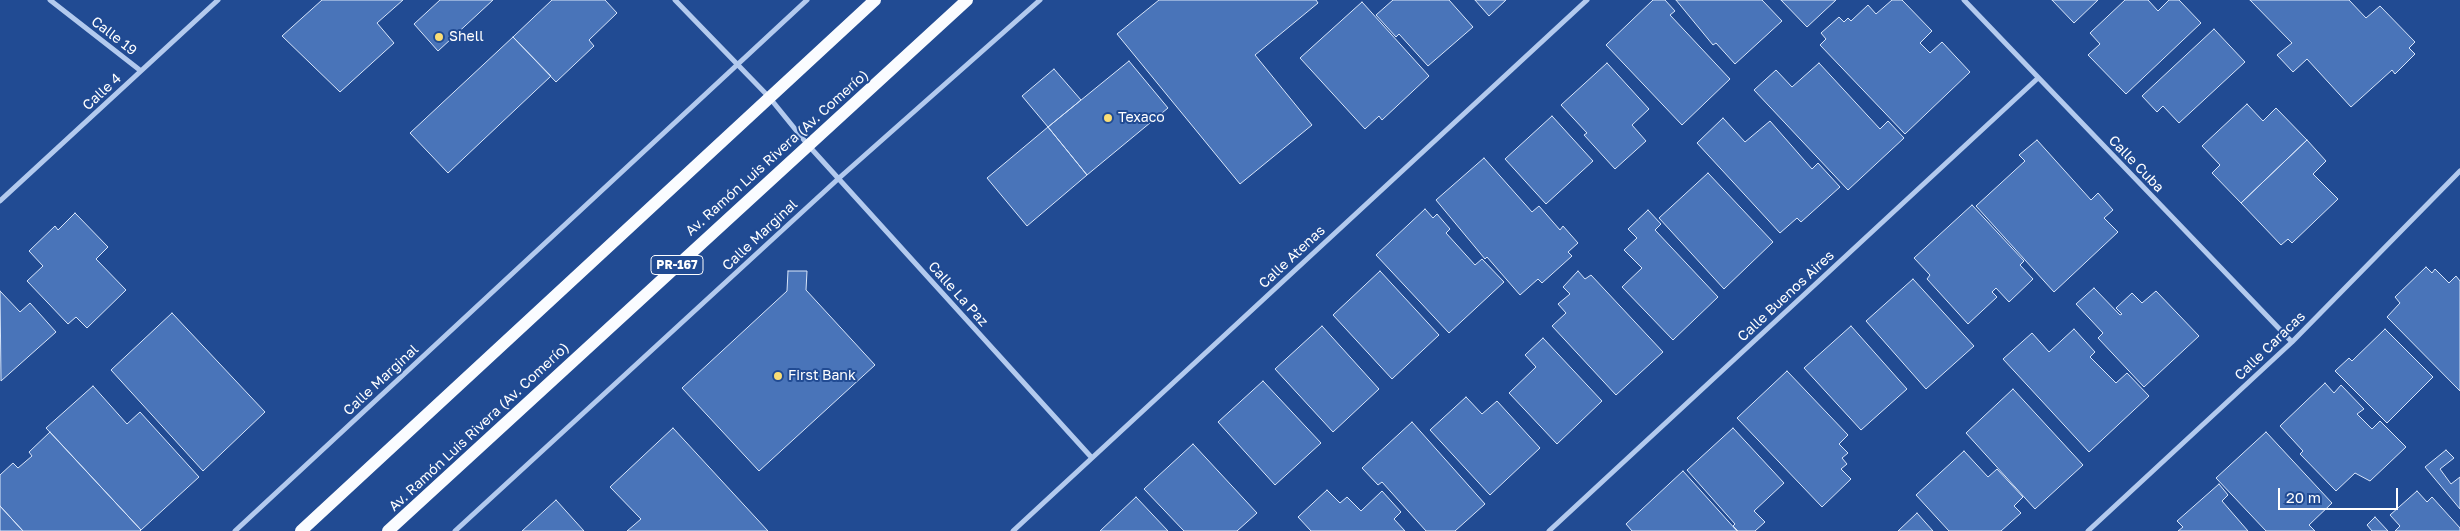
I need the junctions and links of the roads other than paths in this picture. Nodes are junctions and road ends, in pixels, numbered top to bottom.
1 (50, 0) edge
2 (218, 0) edge
3 (675, 0) edge
4 (806, 0) edge
5 (875, 0) edge
6 (967, 0) edge
7 (1040, 0) edge
8 (1587, 0) edge
9 (1964, 0) edge
10 (737, 65) junction
11 (141, 71) junction
12 (2038, 78) junction
13 (769, 97) junction
14 (808, 145) junction
15 (2460, 171) edge
16 (838, 178) junction
17 (0, 201) edge
18 (2292, 342) junction
19 (1092, 458) junction
20 (235, 531) edge
21 (302, 531) edge
22 (388, 531) edge
23 (455, 531) edge
24 (1013, 531) edge
25 (1549, 531) edge
26 (2088, 531) edge

1 - 11 street, Calle 19
2 - 11 street, Calle 4
3 - 10 street, Calle La Paz
4 - 10 street, Calle Marginal
5 - 13 main road
6 - 14 main road, Av. Ramón Luis Rivera (Av. Comerío) / PR-167
7 - 16 street, Calle Marginal
8 - 19 street, Calle Atenas
9 - 12 street, Calle Cuba
10 - 13 street, Calle La Paz
10 - 20 street, Calle Marginal
11 - 17 street, Calle 4
12 - 18 street, Calle Cuba
12 - 25 street, Calle Buenos Aires
13 - 14 street, Calle La Paz
13 - 21 main road
14 - 16 street, Calle La Paz
14 - 22 main road, Av. Ramón Luis Rivera (Av. Comerío) / PR-167
15 - 18 street, Calle Caracas
16 - 19 street, Calle La Paz
16 - 23 street, Calle Marginal
18 - 26 street, Calle Caracas
19 - 24 street, Calle Atenas

